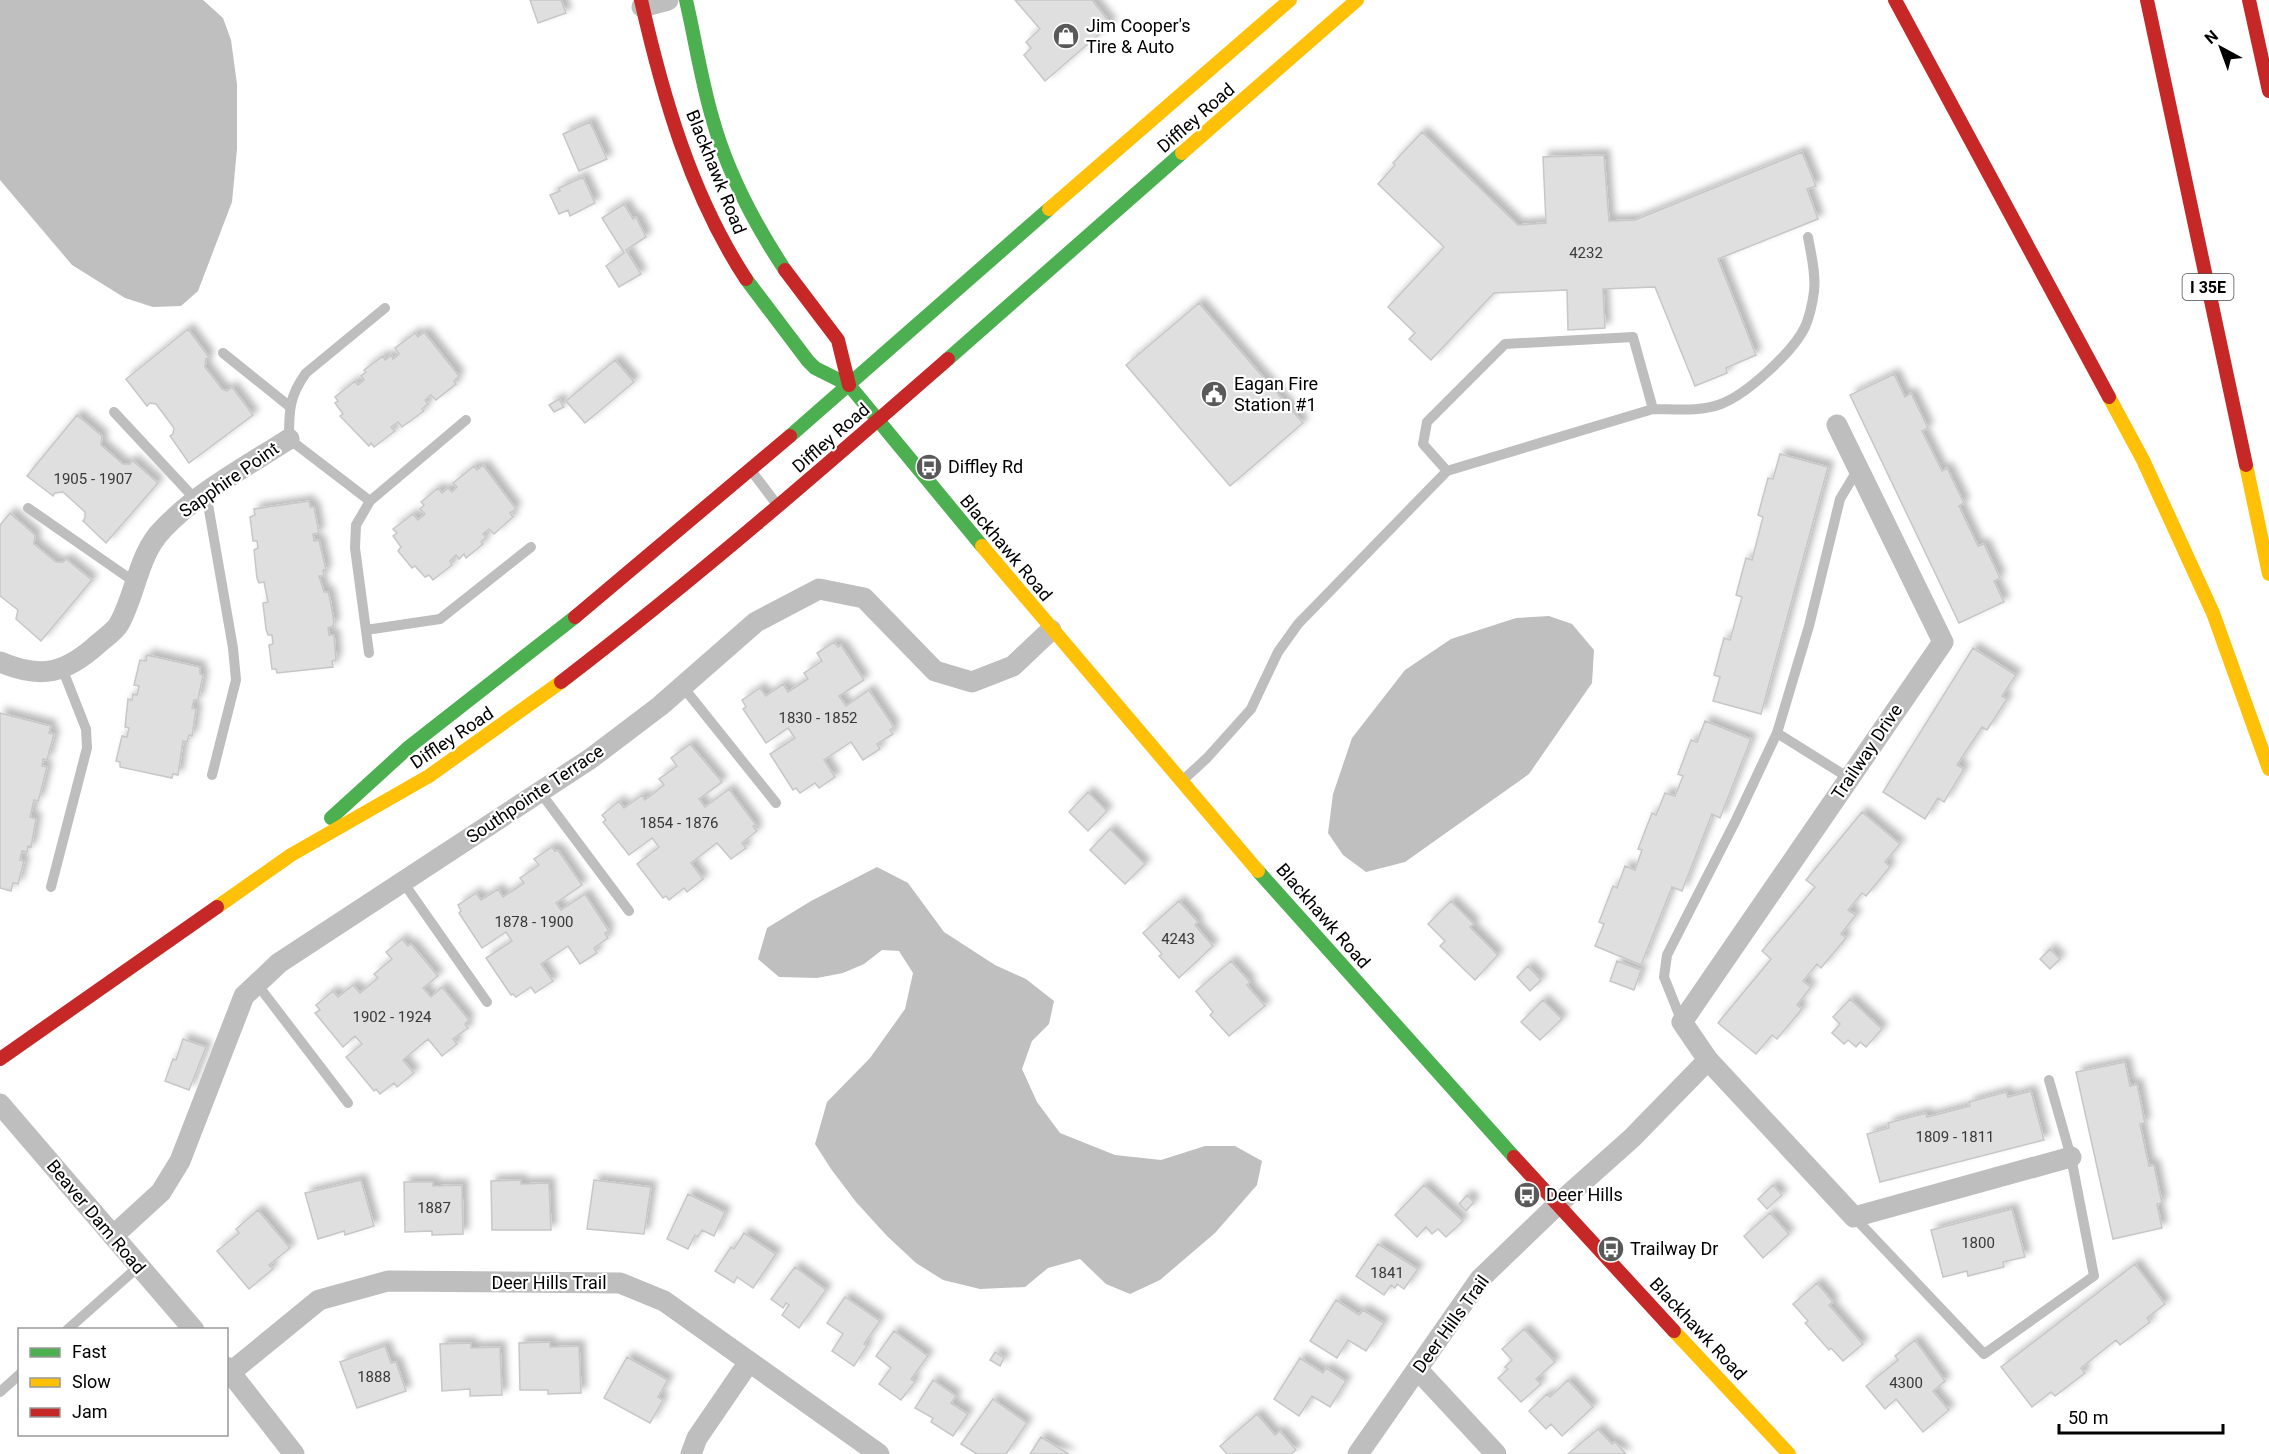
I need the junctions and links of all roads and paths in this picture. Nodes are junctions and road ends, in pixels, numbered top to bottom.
1 (668, 0) edge
2 (686, 0) edge
3 (1290, 0) edge
4 (1357, 0) edge
5 (1895, 0) edge
6 (2147, 0) edge
7 (2249, 0) edge
8 (642, 3) edge
9 (2269, 91) edge
10 (1808, 237) dead end
11 (385, 308) dead end
12 (223, 353) dead end
13 (849, 385) junction
14 (290, 406) junction
15 (1653, 409) junction
16 (114, 412) dead end
17 (466, 420) dead end
18 (878, 421) junction
19 (1837, 425) dead end
20 (289, 439) junction
21 (1858, 469) junction
22 (751, 471) junction
23 (1447, 471) junction
24 (201, 497) junction
25 (370, 501) junction
26 (779, 507) junction
27 (28, 508) dead end
28 (531, 547) dead end
29 (2269, 574) edge
30 (136, 583) junction
31 (366, 630) junction
32 (1051, 630) junction
33 (369, 653) dead end
34 (0, 662) edge
35 (62, 668) junction
36 (682, 687) junction
37 (1777, 733) junction
38 (2269, 769) edge
39 (212, 775) dead end
40 (1849, 778) junction
41 (1182, 781) junction
42 (540, 792) junction
43 (776, 803) dead end
44 (291, 855) junction
45 (403, 882) junction
46 (51, 887) dead end
47 (629, 911) dead end
48 (256, 984) junction
49 (487, 1002) dead end
50 (1682, 1022) junction
51 (0, 1059) edge
52 (1708, 1060) junction
53 (2049, 1080) dead end
54 (348, 1103) dead end
55 (0, 1104) edge
56 (2071, 1157) junction
57 (1558, 1204) junction
58 (1854, 1217) junction
59 (113, 1236) junction
60 (138, 1267) junction
61 (68, 1328) edge
62 (193, 1328) edge
63 (749, 1362) junction
64 (229, 1370) edge
65 (1418, 1370) junction
66 (18, 1376) edge
67 (0, 1392) edge
68 (294, 1454) edge
69 (691, 1454) edge
70 (879, 1454) edge
71 (1358, 1454) edge
72 (1496, 1454) edge
73 (1789, 1454) edge

1 - 8 street
2 - 13 main road, Blackhawk Road
3 - 13 main road, Diffley Road
4 - 18 main road, Diffley Road
5 - 38 main road
6 - 29 main road, I 35E
7 - 9 main road
8 - 13 main road, Blackhawk Road
10 - 15 lane
11 - 14 lane
12 - 14 lane
13 - 18 main road, Blackhawk Road
13 - 22 main road, Diffley Road
14 - 20 lane
15 - 23 lane
15 - 23 lane
16 - 24 lane
17 - 25 lane
18 - 26 main road, Diffley Road
18 - 32 main road, Blackhawk Road
19 - 21 street, Trailway Drive
20 - 24 street, Sapphire Point
20 - 25 lane
21 - 37 lane
21 - 40 street, Trailway Drive
22 - 26 lane
22 - 44 main road, Diffley Road
23 - 41 lane
24 - 30 street, Sapphire Point
24 - 39 lane
25 - 31 lane
26 - 44 main road, Diffley Road
27 - 30 lane
28 - 31 lane
30 - 35 street, Sapphire Point
31 - 33 lane
32 - 36 street, Southpointe Terrace
32 - 41 main road, Blackhawk Road
34 - 35 street, Sapphire Point
35 - 46 lane
36 - 42 street, Southpointe Terrace
36 - 43 lane
37 - 40 lane
37 - 50 lane
40 - 50 street, Trailway Drive
41 - 57 main road, Blackhawk Road
42 - 45 street, Southpointe Terrace
42 - 47 lane
44 - 51 main road, Diffley Road
45 - 48 street, Southpointe Terrace
45 - 49 lane
48 - 54 lane
48 - 59 street, Southpointe Terrace
50 - 52 street
52 - 57 street
52 - 58 street
53 - 56 lane
55 - 59 street, Beaver Dam Road
56 - 58 street
56 - 58 lane
57 - 65 street, Deer Hills Trail
57 - 73 main road, Blackhawk Road
59 - 60 street, Beaver Dam Road
60 - 61 lane
60 - 62 street, Beaver Dam Road
63 - 64 street, Deer Hills Trail
63 - 69 street
63 - 70 street, Deer Hills Trail
64 - 68 street
65 - 71 street, Deer Hills Trail
65 - 72 street
66 - 67 lane

